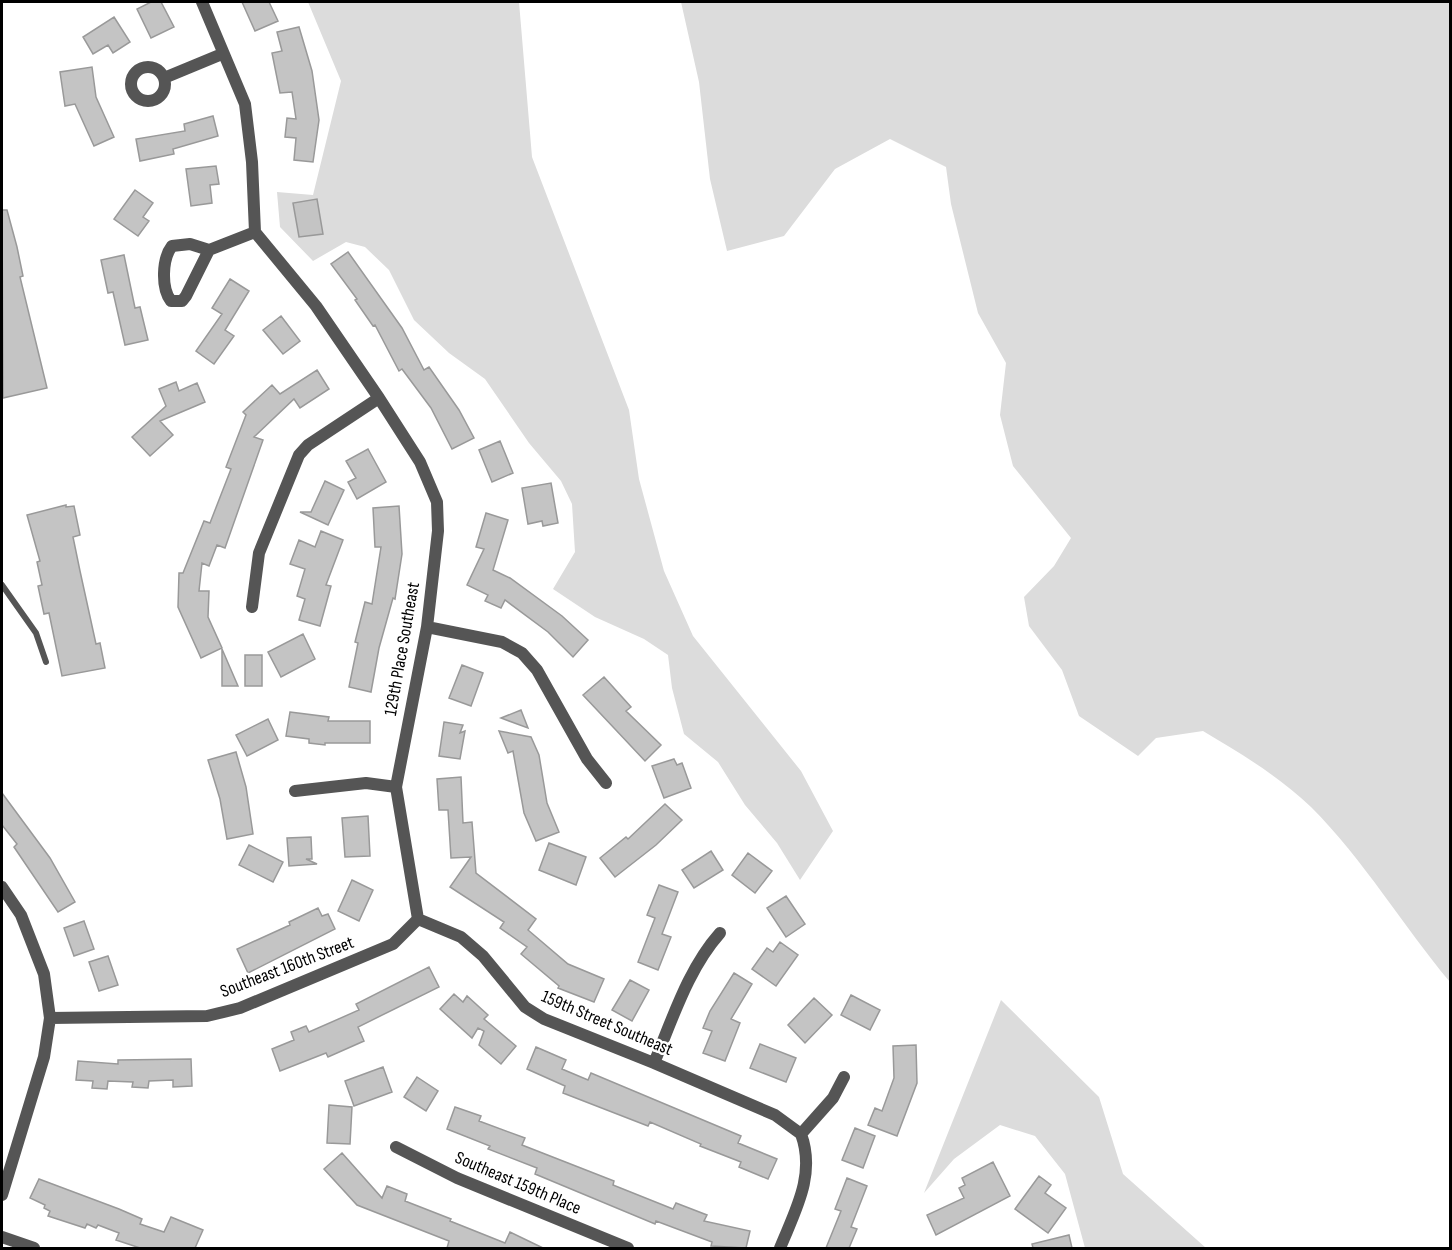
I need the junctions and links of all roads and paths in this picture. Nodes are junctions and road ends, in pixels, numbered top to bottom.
1 (202, 2) edge
2 (222, 54) junction
3 (164, 78) dead end
4 (255, 232) junction
5 (209, 250) junction
6 (379, 398) junction
7 (2, 585) edge
8 (252, 607) dead end
9 (427, 627) junction
10 (46, 662) dead end
11 (606, 783) dead end
12 (396, 787) junction
13 (295, 791) dead end
14 (2, 887) edge
15 (418, 919) junction
16 (720, 933) dead end
17 (50, 1018) junction
18 (654, 1063) junction
19 (844, 1077) dead end
20 (801, 1134) junction
21 (396, 1147) dead end
22 (2, 1195) edge
23 (2, 1237) edge
24 (34, 1248) edge
25 (628, 1248) edge
26 (780, 1248) edge

1 - 2 street
2 - 3 street
2 - 4 street
4 - 5 street
4 - 6 street, 129th Place Southeast
5 - 5 street
6 - 8 street
6 - 9 street, 129th Place Southeast
7 - 10 lane
9 - 11 street
9 - 12 street, 129th Place Southeast
12 - 13 street
12 - 15 street, 129th Place Southeast
14 - 17 street
15 - 17 street, Southeast 160th Street
15 - 18 street, 159th Street Southeast
16 - 18 street
17 - 22 street
18 - 20 street, 159th Street Southeast
19 - 20 street
20 - 26 street
21 - 25 street, Southeast 159th Place
23 - 24 street

